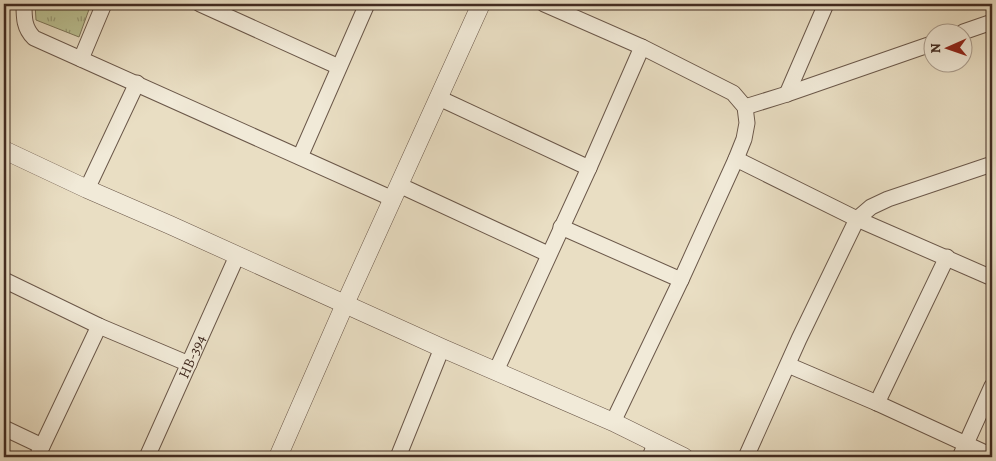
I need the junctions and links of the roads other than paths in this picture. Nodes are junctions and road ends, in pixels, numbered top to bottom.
1 (24, 4) edge
2 (104, 4) edge
3 (200, 4) edge
4 (367, 4) edge
5 (481, 4) edge
6 (544, 4) edge
7 (826, 4) edge
8 (992, 22) edge
9 (974, 28) edge
10 (924, 46) edge
11 (642, 47) junction
12 (81, 59) junction
13 (338, 67) junction
14 (136, 84) junction
15 (787, 94) junction
16 (440, 98) junction
17 (745, 107) junction
18 (4, 150) edge
19 (300, 156) junction
20 (736, 159) junction
21 (992, 164) edge
22 (589, 168) junction
23 (87, 189) junction
24 (396, 192) junction
25 (857, 219) junction
26 (561, 227) junction
27 (548, 254) junction
28 (236, 256) junction
29 (947, 258) junction
30 (992, 278) edge
31 (4, 280) edge
32 (681, 280) junction
33 (345, 304) junction
34 (99, 326) junction
35 (442, 348) junction
36 (189, 364) junction
37 (788, 365) junction
38 (496, 371) junction
39 (992, 386) edge
40 (878, 403) junction
41 (613, 422) junction
42 (4, 428) edge
43 (966, 443) junction
44 (40, 451) edge
45 (652, 451) edge
46 (403, 456) edge
47 (992, 456) edge
48 (148, 457) edge
49 (278, 457) edge
50 (684, 457) edge
51 (746, 457) edge
52 (960, 457) edge

1 - 12 street
2 - 12 street
3 - 13 street
4 - 13 street
5 - 16 street
6 - 11 street
7 - 15 street
8 - 9 street
10 - 15 street
11 - 17 street
11 - 22 street
12 - 14 street
13 - 19 street
14 - 19 street
14 - 23 street
15 - 17 street
16 - 22 street
16 - 24 street
17 - 20 street
18 - 23 street
19 - 24 street
20 - 25 street
20 - 32 street
21 - 25 street
22 - 26 street
23 - 28 street
24 - 27 street
24 - 33 street
25 - 29 street
25 - 37 street
26 - 27 street
26 - 32 street
27 - 38 street
28 - 33 street
28 - 36 street, HB-394
29 - 30 street
29 - 40 street
31 - 34 street
32 - 41 street
33 - 35 street
33 - 49 street
34 - 36 street
34 - 44 street
35 - 38 street
35 - 46 street
36 - 48 street, HB-394
37 - 40 street
37 - 51 street
38 - 41 street
39 - 43 street
40 - 43 street
41 - 45 street
42 - 44 street
43 - 47 street
43 - 52 street
45 - 50 street

